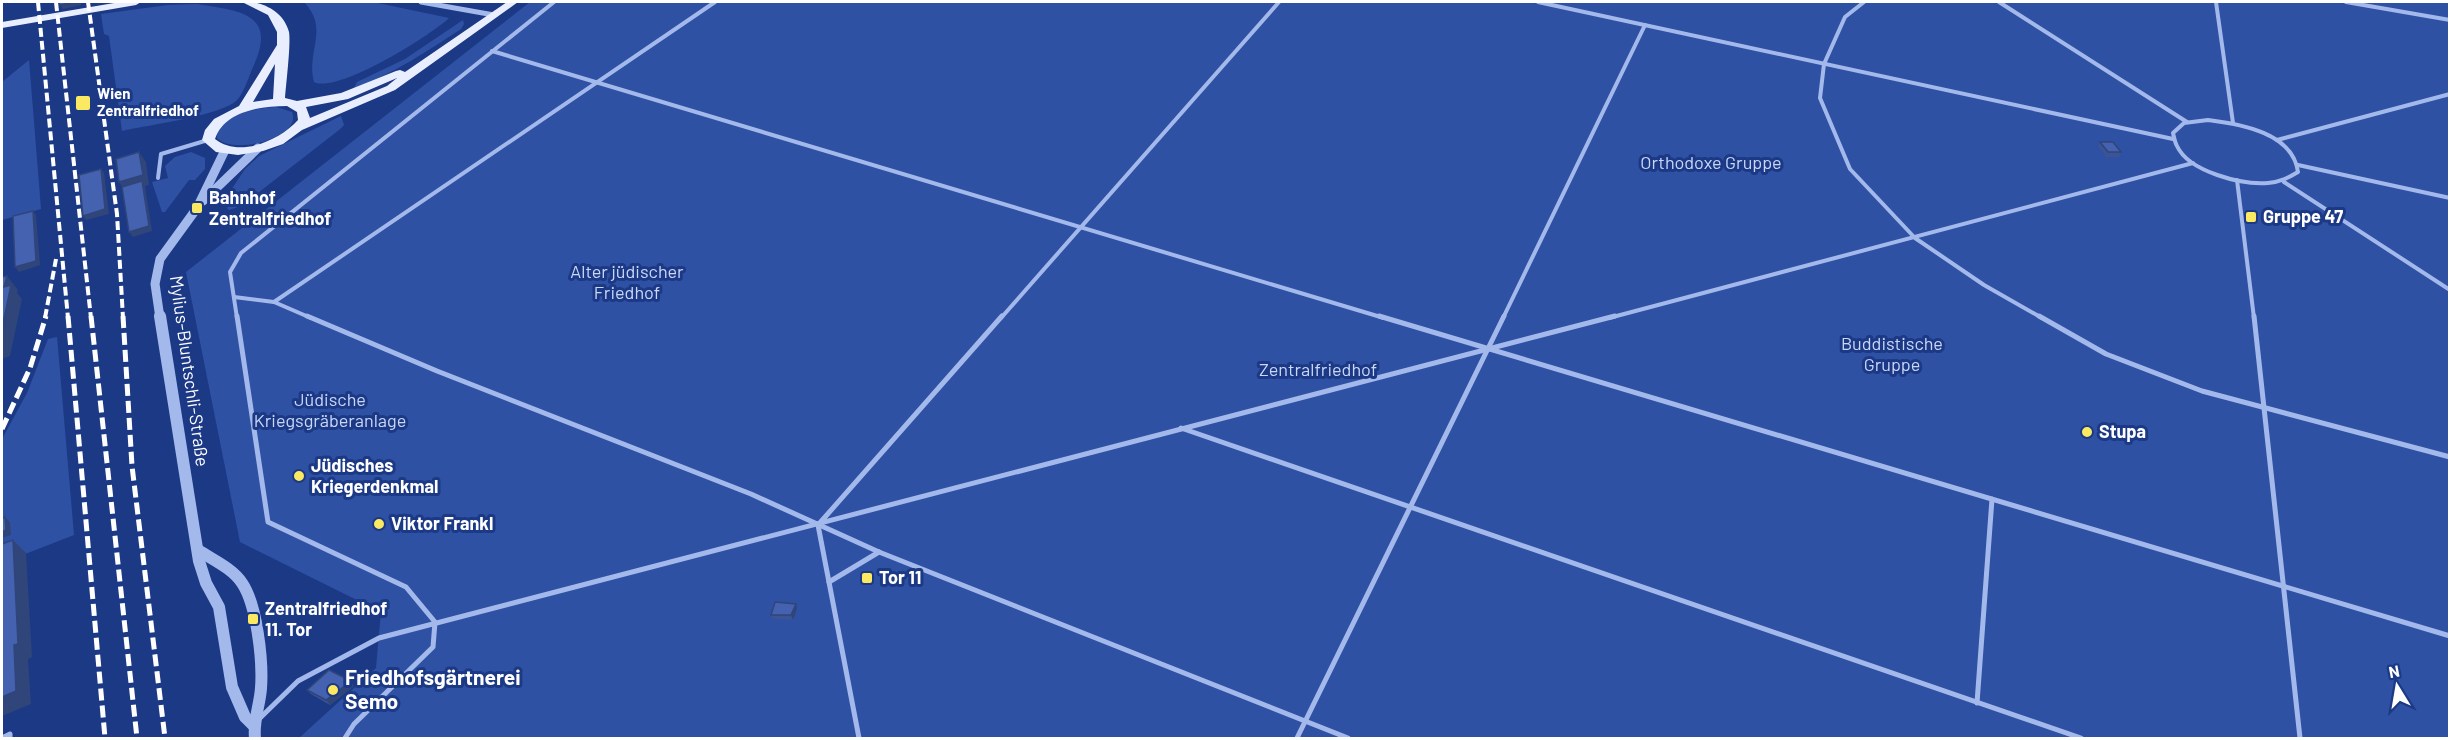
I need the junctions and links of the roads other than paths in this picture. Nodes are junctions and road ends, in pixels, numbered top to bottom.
1 (136, 2) edge
2 (247, 2) edge
3 (421, 2) edge
4 (513, 2) edge
5 (554, 2) edge
6 (715, 2) edge
7 (1279, 2) edge
8 (1538, 2) edge
9 (1864, 2) edge
10 (1999, 2) edge
11 (2216, 2) edge
12 (2346, 2) edge
13 (494, 15) junction
14 (2450, 20) edge
15 (2, 25) edge
16 (1644, 25) junction
17 (281, 46) junction
18 (492, 51) junction
19 (425, 63) junction
20 (1824, 64) junction
21 (597, 82) junction
22 (2450, 94) edge
23 (279, 102) junction
24 (297, 105) junction
25 (243, 108) junction
26 (2187, 122) junction
27 (2233, 123) junction
28 (300, 127) junction
29 (2173, 139) junction
30 (208, 140) junction
31 (2277, 140) junction
32 (258, 148) junction
33 (225, 150) junction
34 (2193, 163) junction
35 (2298, 165) junction
36 (158, 178) dead end
37 (2237, 180) junction
38 (2284, 182) junction
39 (2450, 198) edge
40 (196, 208) junction
41 (1082, 226) junction
42 (1915, 238) junction
43 (2450, 290) edge
44 (234, 297) junction
45 (274, 302) junction
46 (1488, 348) junction
47 (2265, 408) junction
48 (1181, 428) junction
49 (2450, 457) edge
50 (1992, 499) junction
51 (1412, 508) junction
52 (818, 525) junction
53 (198, 550) junction
54 (879, 552) junction
55 (830, 582) junction
56 (2284, 587) junction
57 (435, 622) junction
58 (2450, 636) edge
59 (1977, 703) junction
60 (1305, 721) junction
61 (254, 732) edge
62 (2, 738) edge
63 (10, 738) edge
64 (345, 738) edge
65 (860, 738) edge
66 (1297, 738) edge
67 (1348, 738) edge
68 (2081, 738) edge
69 (2300, 738) edge

1 - 15 main road
2 - 17 main road
3 - 13 street
4 - 13 main road
5 - 18 lane
6 - 21 lane
7 - 41 lane
8 - 16 lane
9 - 20 lane
10 - 26 lane
11 - 27 lane
12 - 14 lane
13 - 19 main road
16 - 20 lane
16 - 46 lane
17 - 23 main road
17 - 25 main road
18 - 21 lane
18 - 44 lane
19 - 24 main road
19 - 28 main road
20 - 29 lane
20 - 42 lane
21 - 41 lane
21 - 45 lane
22 - 31 lane
23 - 24 main road
23 - 25 main road
24 - 28 main road
25 - 30 main road
26 - 27 lane
26 - 29 lane
27 - 31 lane
28 - 32 main road
29 - 34 lane
30 - 33 main road
30 - 36 lane
31 - 35 lane
32 - 33 main road
32 - 40 street, Mylius-Bluntschli-Straße
33 - 40 street, Mylius-Bluntschli-Straße
34 - 37 lane
34 - 42 lane
35 - 38 lane
35 - 39 lane
37 - 38 lane
37 - 47 lane
38 - 43 lane
40 - 53 street, Mylius-Bluntschli-Straße
41 - 46 lane
41 - 52 lane
42 - 46 lane
42 - 47 lane
44 - 45 lane
44 - 57 lane
45 - 52 lane
46 - 48 lane
46 - 50 lane
46 - 51 lane
47 - 49 lane
47 - 56 lane
48 - 51 lane
48 - 52 lane
50 - 56 lane
50 - 59 lane
51 - 59 lane
51 - 60 lane
52 - 54 lane
52 - 55 lane
52 - 57 lane
53 - 61 street, Mylius-Bluntschli-Straße
53 - 61 street
54 - 55 lane
54 - 60 lane
55 - 65 lane
56 - 58 lane
56 - 69 lane
57 - 61 lane
57 - 64 lane
59 - 68 lane
60 - 66 lane
60 - 67 lane
62 - 63 lane

